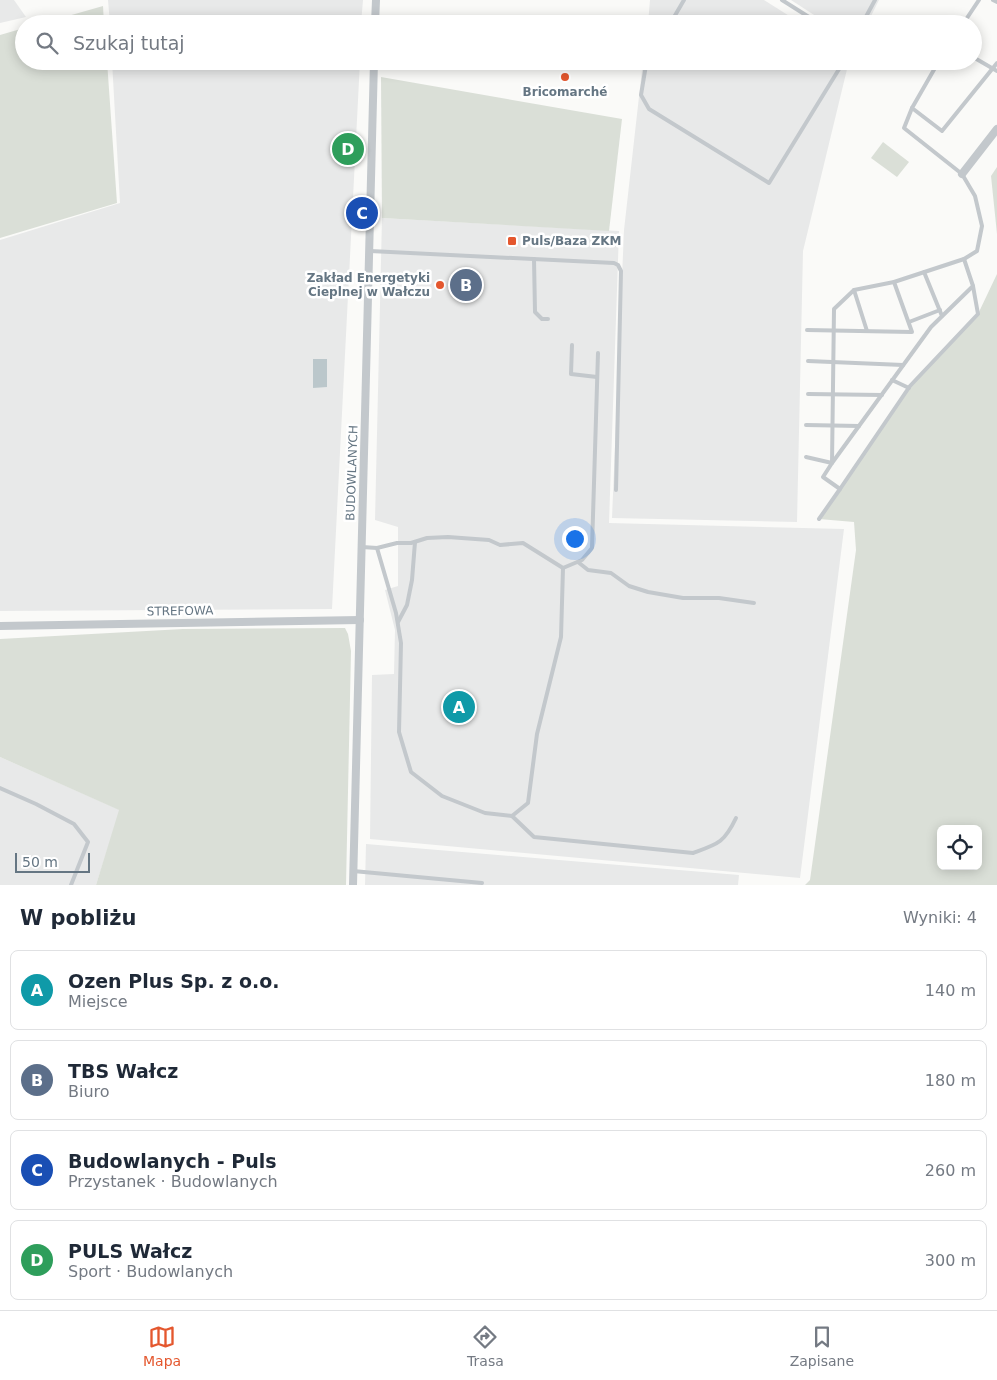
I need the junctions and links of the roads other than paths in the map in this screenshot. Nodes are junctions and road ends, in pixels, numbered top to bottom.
1 (376, 0) edge
2 (684, 0) edge
3 (782, 0) edge
4 (875, 0) edge
5 (979, 0) edge
6 (993, 0) edge
7 (997, 2) edge
8 (375, 15) edge
9 (675, 15) edge
10 (806, 15) edge
11 (867, 15) edge
12 (969, 15) edge
13 (982, 62) edge
14 (997, 63) edge
15 (374, 70) edge
16 (645, 70) edge
17 (838, 70) edge
18 (934, 70) edge
19 (995, 70) edge
20 (912, 108) junction
21 (997, 129) edge
22 (962, 174) junction
23 (370, 251) junction
24 (534, 259) junction
25 (964, 259) junction
26 (924, 272) junction
27 (894, 282) junction
28 (973, 286) junction
29 (854, 290) junction
30 (940, 310) junction
31 (942, 316) junction
32 (548, 320) dead end
33 (909, 322) junction
34 (807, 330) dead end
35 (834, 330) junction
36 (867, 331) junction
37 (912, 332) junction
38 (924, 336) junction
39 (572, 345) dead end
40 (598, 353) dead end
41 (808, 361) dead end
42 (833, 362) junction
43 (903, 365) junction
44 (597, 377) junction
45 (892, 380) junction
46 (909, 388) junction
47 (808, 394) dead end
48 (833, 394) junction
49 (882, 395) junction
50 (806, 426) dead end
51 (832, 426) junction
52 (859, 426) junction
53 (806, 457) dead end
54 (832, 463) junction
55 (840, 489) junction
56 (616, 490) dead end
57 (820, 519) dead end
58 (415, 542) junction
59 (362, 547) junction
60 (377, 548) junction
61 (578, 562) junction
62 (563, 568) junction
63 (754, 603) dead end
64 (360, 620) junction
65 (398, 622) junction
66 (0, 626) edge
67 (0, 788) edge
68 (512, 816) junction
69 (736, 818) dead end
70 (353, 871) junction
71 (482, 883) dead end
72 (71, 885) edge
73 (353, 885) edge

1 - 8 street
2 - 9 lane
3 - 10 lane
4 - 11 lane
5 - 12 lane
6 - 7 lane
13 - 19 lane
14 - 19 lane
15 - 23 street, BUDOWLANYCH
16 - 17 lane
18 - 20 lane
19 - 20 lane
20 - 22 lane
21 - 22 street
22 - 25 lane
23 - 24 lane
23 - 59 street, BUDOWLANYCH
24 - 32 lane
24 - 56 lane
25 - 26 lane
25 - 28 lane
26 - 27 lane
26 - 30 lane
27 - 29 lane
27 - 33 lane
28 - 31 lane
28 - 46 lane
29 - 35 lane
29 - 36 lane
30 - 31 lane
30 - 33 lane
31 - 38 lane
33 - 37 lane
34 - 35 lane
35 - 36 lane
35 - 42 lane
36 - 37 lane
37 - 38 lane
38 - 43 lane
39 - 44 lane
40 - 44 lane
41 - 42 lane
42 - 43 lane
42 - 48 lane
43 - 45 lane
44 - 61 lane
45 - 46 lane
45 - 49 lane
46 - 55 lane
47 - 48 lane
48 - 49 lane
48 - 51 lane
49 - 52 lane
50 - 51 lane
51 - 52 lane
51 - 54 lane
52 - 54 lane
53 - 54 lane
54 - 55 lane
55 - 57 lane
58 - 60 lane
58 - 62 lane
58 - 65 lane
59 - 60 lane
59 - 64 street, BUDOWLANYCH
60 - 65 lane
61 - 62 lane
61 - 63 lane
62 - 68 lane
64 - 66 street, STREFOWA
64 - 70 street, BUDOWLANYCH
65 - 68 lane
67 - 72 lane
68 - 69 lane
70 - 71 lane
70 - 73 street, BUDOWLANYCH

